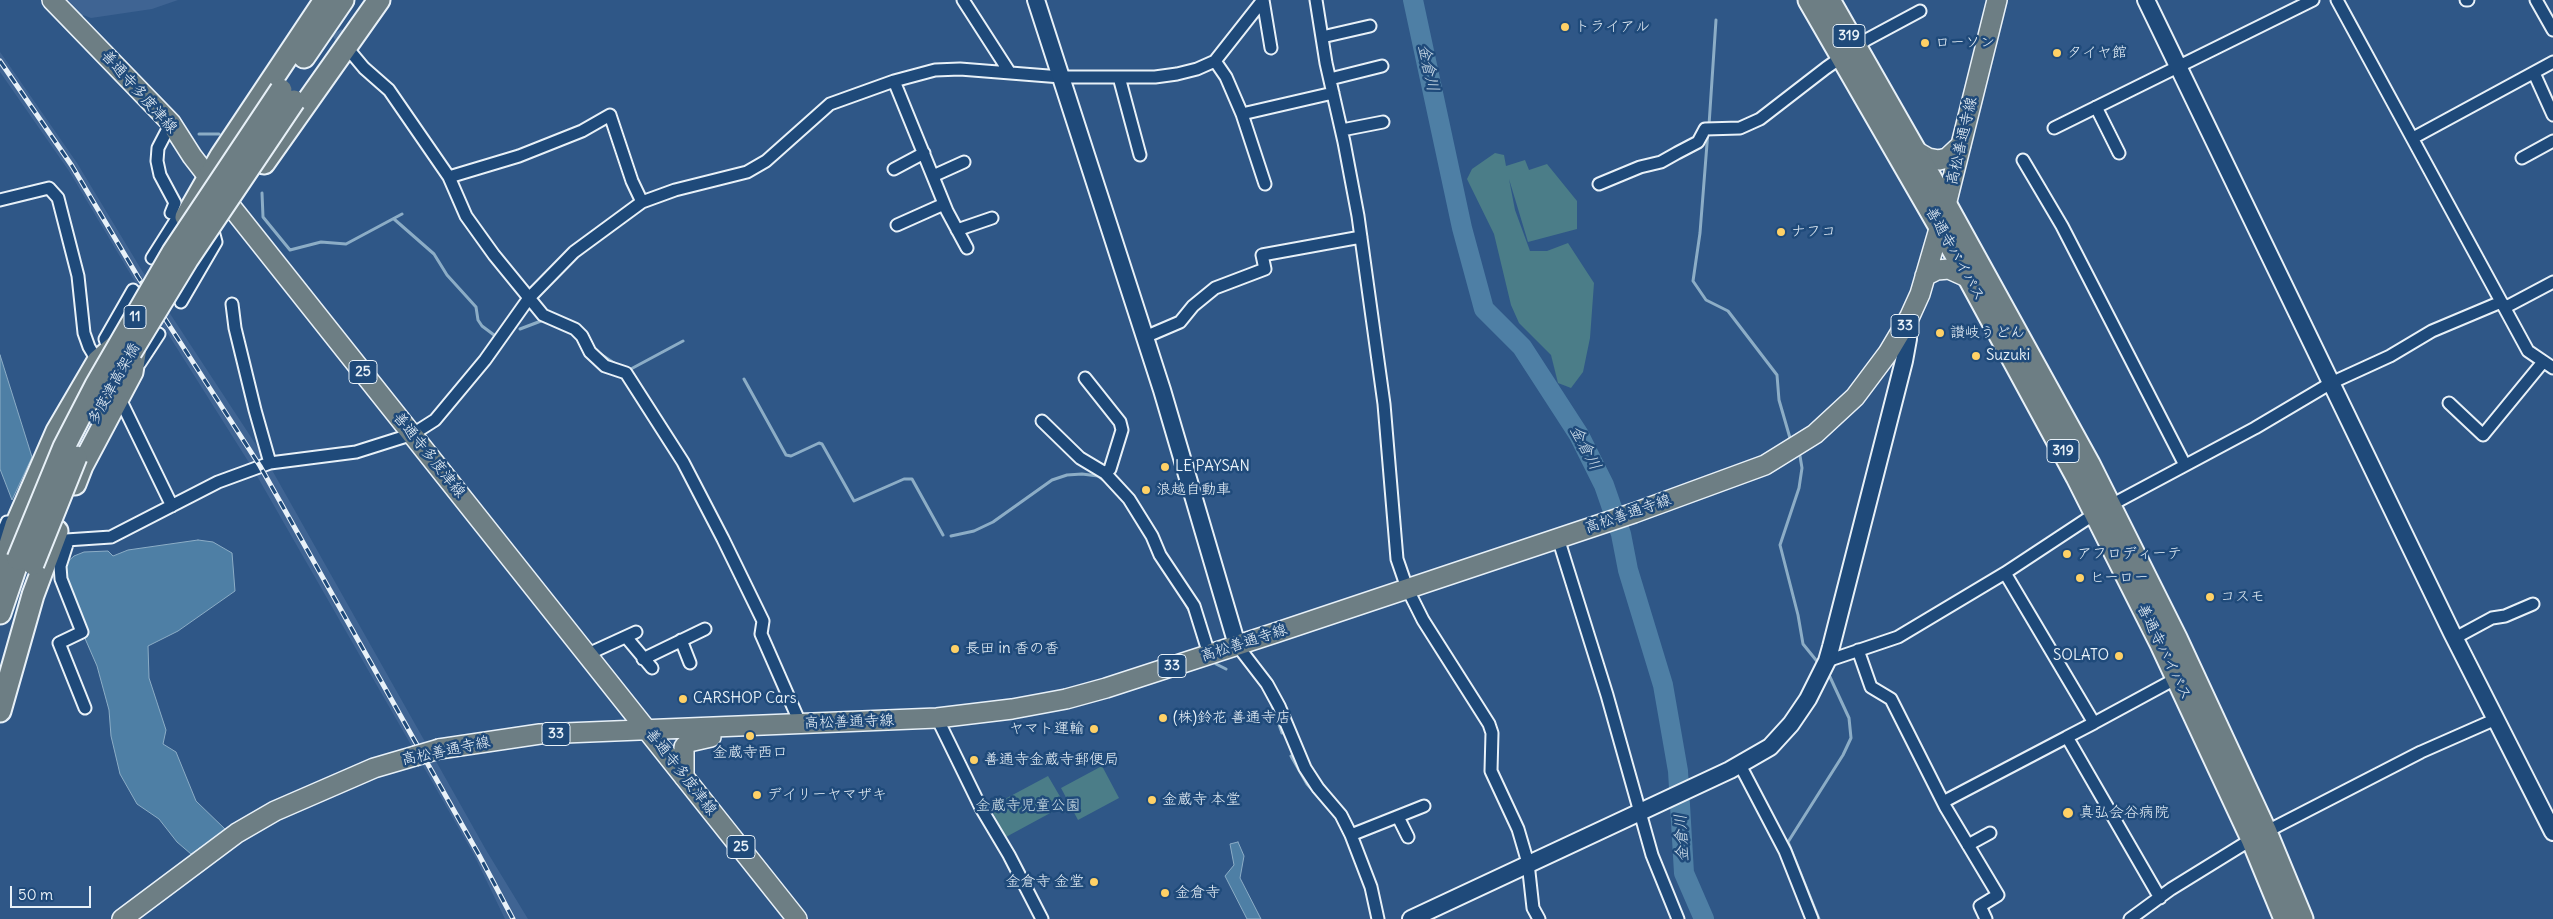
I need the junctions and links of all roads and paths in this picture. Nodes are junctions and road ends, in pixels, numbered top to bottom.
1 (52, 0) edge
2 (343, 0) edge
3 (362, 0) edge
4 (379, 0) edge
5 (963, 0) edge
6 (1036, 0) edge
7 (1263, 0) edge
8 (1316, 0) edge
9 (1809, 0) edge
10 (1829, 0) edge
11 (1996, 0) edge
12 (2146, 0) edge
13 (2337, 0) edge
14 (2536, 0) edge
15 (2308, 1) edge
16 (321, 4) edge
17 (1920, 11) dead end
18 (1370, 26) dead end
19 (2553, 30) edge
20 (1322, 37) junction
21 (344, 45) junction
22 (1272, 48) dead end
23 (1849, 53) junction
24 (1215, 61) junction
25 (2553, 62) edge
26 (1382, 66) dead end
27 (2179, 67) junction
28 (1010, 73) junction
29 (2534, 73) junction
30 (1061, 77) junction
31 (1119, 77) junction
32 (1330, 79) junction
33 (894, 81) junction
34 (1333, 92) junction
35 (288, 95) junction
36 (2096, 106) junction
37 (1242, 114) junction
38 (2553, 114) edge
39 (1383, 122) dead end
40 (171, 123) junction
41 (2054, 128) dead end
42 (1342, 130) junction
43 (2413, 138) junction
44 (2553, 141) edge
45 (1961, 145) junction
46 (1914, 150) junction
47 (2120, 153) dead end
48 (924, 154) junction
49 (1140, 155) dead end
50 (2522, 158) dead end
51 (2023, 160) dead end
52 (964, 162) dead end
53 (894, 168) dead end
54 (209, 175) junction
55 (933, 176) junction
56 (449, 177) junction
57 (1265, 184) dead end
58 (1599, 184) dead end
59 (0, 200) edge
60 (642, 202) junction
61 (944, 204) junction
62 (1946, 205) junction
63 (234, 209) junction
64 (179, 215) junction
65 (992, 218) dead end
66 (897, 225) dead end
67 (1940, 228) junction
68 (957, 230) junction
69 (213, 232) junction
70 (1361, 237) junction
71 (967, 248) dead end
72 (152, 258) dead end
73 (1926, 276) junction
74 (1969, 278) junction
75 (2553, 282) edge
76 (132, 290) dead end
77 (529, 298) junction
78 (181, 302) dead end
79 (232, 304) dead end
80 (2506, 307) junction
81 (1906, 323) junction
82 (1145, 337) junction
83 (103, 356) junction
84 (2548, 365) edge
85 (132, 367) junction
86 (1872, 376) junction
87 (1085, 378) dead end
88 (2331, 383) junction
89 (1898, 390) junction
90 (118, 397) junction
91 (2449, 403) dead end
92 (1042, 421) dead end
93 (412, 434) junction
94 (270, 463) junction
95 (2185, 465) junction
96 (1106, 473) junction
97 (172, 506) junction
98 (2103, 509) junction
99 (16, 525) junction
100 (1560, 538) junction
101 (0, 539) edge
102 (60, 542) junction
103 (25, 562) junction
104 (2005, 573) junction
105 (0, 577) edge
106 (1407, 588) junction
107 (2533, 604) dead end
108 (0, 613) edge
109 (704, 629) dead end
110 (2455, 638) junction
111 (681, 640) junction
112 (1237, 646) junction
113 (1858, 650) junction
114 (588, 654) junction
115 (1209, 654) junction
116 (643, 659) junction
117 (1827, 661) junction
118 (690, 662) dead end
119 (0, 666) edge
120 (652, 668) dead end
121 (2177, 678) junction
122 (621, 695) junction
123 (85, 708) dead end
124 (0, 711) edge
125 (797, 716) dead end
126 (937, 718) junction
127 (2496, 719) junction
128 (2094, 723) junction
129 (768, 726) junction
130 (673, 730) junction
131 (648, 731) junction
132 (540, 734) junction
133 (2067, 737) junction
134 (666, 753) junction
135 (1740, 765) junction
136 (684, 776) junction
137 (1943, 802) junction
138 (1424, 806) dead end
139 (1640, 811) junction
140 (1398, 816) junction
141 (2553, 832) edge
142 (1990, 833) dead end
143 (1351, 835) junction
144 (2259, 836) junction
145 (1408, 837) dead end
146 (1968, 845) junction
147 (1528, 863) junction
148 (2160, 898) junction
149 (122, 919) edge
150 (797, 919) edge
151 (1042, 919) edge
152 (1378, 919) edge
153 (1411, 919) edge
154 (1539, 919) edge
155 (1678, 919) edge
156 (1812, 919) edge
157 (1986, 919) edge
158 (2130, 919) edge
159 (2284, 919) edge
160 (2302, 919) edge

1 - 40 main road, 善通寺多度津線 / 25
2 - 35 highway, 11
3 - 35 highway, 11
4 - 21 highway
5 - 28 street
6 - 30 street
7 - 22 street
7 - 24 street
8 - 20 street
9 - 23 highway, 善通寺バイパス / 319
10 - 23 highway, 善通寺バイパス / 319
11 - 45 main road, 高松善通寺線 / 33
12 - 27 street
13 - 43 street
14 - 19 street
15 - 27 street
16 - 54 highway
17 - 23 street
18 - 20 street
20 - 32 street
21 - 56 street
21 - 63 highway
23 - 46 highway, 善通寺バイパス / 319
23 - 58 street
23 - 67 highway, 善通寺バイパス / 319
24 - 31 street
24 - 37 street
25 - 29 street
26 - 32 street
27 - 36 street
27 - 88 street
28 - 30 street
28 - 33 street
29 - 38 street
29 - 43 street
30 - 31 street
30 - 82 street
31 - 49 street
32 - 34 street
33 - 48 street
33 - 60 street
34 - 37 street
34 - 42 street
35 - 103 highway, 多度津高架橋 / 11, bridge
36 - 41 street
36 - 47 street
37 - 57 street
39 - 42 street
40 - 54 main road, 善通寺多度津線 / 25
40 - 64 street
42 - 70 street
43 - 80 street
44 - 50 street
45 - 46 main road
45 - 62 main road, 高松善通寺線 / 33
46 - 62 highway, 善通寺バイパス / 319
48 - 53 street
48 - 55 street
51 - 95 street
52 - 55 street
54 - 63 main road, 善通寺多度津線 / 25
54 - 64 highway
55 - 61 street
56 - 60 street
56 - 77 street
59 - 83 street
60 - 77 street
61 - 66 street
61 - 68 street
62 - 67 main road, 高松善通寺線 / 33
62 - 98 highway, 善通寺バイパス / 319
63 - 69 highway
63 - 93 main road, 善通寺多度津線 / 25
64 - 69 street
64 - 69 highway
64 - 72 street
65 - 68 street
67 - 73 main road, 高松善通寺線 / 33
67 - 74 highway, 善通寺バイパス / 319
68 - 71 street
69 - 78 street
70 - 82 street
70 - 106 street
73 - 74 main road
73 - 81 main road, 高松善通寺線 / 33
74 - 98 highway, 善通寺バイパス / 319
75 - 80 street
76 - 83 street
77 - 93 street
77 - 125 street
79 - 94 street
80 - 84 street
80 - 88 street
81 - 86 main road, 高松善通寺線 / 33
81 - 89 street
82 - 112 street
83 - 85 street
83 - 85 highway
83 - 90 street
83 - 99 highway
84 - 91 street
85 - 90 highway
86 - 89 street
86 - 100 main road, 高松善通寺線 / 33
87 - 96 street
88 - 95 street
88 - 110 street
89 - 117 street
90 - 97 street
90 - 102 highway
92 - 96 street
93 - 94 street
93 - 114 main road, 善通寺多度津線 / 25
94 - 97 street
95 - 98 street
96 - 115 street
97 - 102 street
98 - 104 street
98 - 121 highway, 善通寺バイパス / 319
98 - 144 highway, 善通寺バイパス / 319
99 - 101 street
99 - 102 street
99 - 105 highway
100 - 106 main road, 高松善通寺線 / 33
100 - 139 street
102 - 123 street
102 - 124 highway
103 - 108 highway, 多度津高架橋 / 11
103 - 119 highway, 多度津高架橋 / 11
104 - 113 street
104 - 128 street
106 - 112 main road, 高松善通寺線 / 33
106 - 147 street
107 - 110 street
109 - 111 street
110 - 127 street
111 - 116 street
111 - 118 street
112 - 115 main road, 高松善通寺線 / 33
112 - 143 street
113 - 117 street
113 - 137 street
114 - 116 street
114 - 122 main road, 善通寺多度津線 / 25
115 - 126 main road, 高松善通寺線 / 33
116 - 120 street
117 - 135 street
121 - 128 street
121 - 144 highway, 善通寺バイパス / 319
122 - 131 main road, 善通寺多度津線 / 25
122 - 132 main road
126 - 129 main road, 高松善通寺線 / 33
126 - 151 street
127 - 141 street
127 - 144 street
128 - 133 street
129 - 130 main road, 高松善通寺線 / 33
129 - 136 main road
130 - 131 main road, 高松善通寺線 / 33
130 - 134 main road
131 - 132 main road, 高松善通寺線 / 33
131 - 134 main road, 善通寺多度津線 / 25
132 - 149 main road, 高松善通寺線 / 33, bridge
133 - 137 street
133 - 148 street
134 - 136 main road, 善通寺多度津線 / 25
135 - 139 street
135 - 156 street
136 - 150 main road, 善通寺多度津線 / 25
137 - 146 street
138 - 140 street
139 - 147 street
139 - 155 street
140 - 143 street
140 - 145 street
142 - 146 street
143 - 152 street
144 - 148 street
144 - 159 highway, 善通寺バイパス / 319
144 - 160 highway, 善通寺バイパス / 319
146 - 157 street
147 - 153 street
147 - 154 street
148 - 158 street

